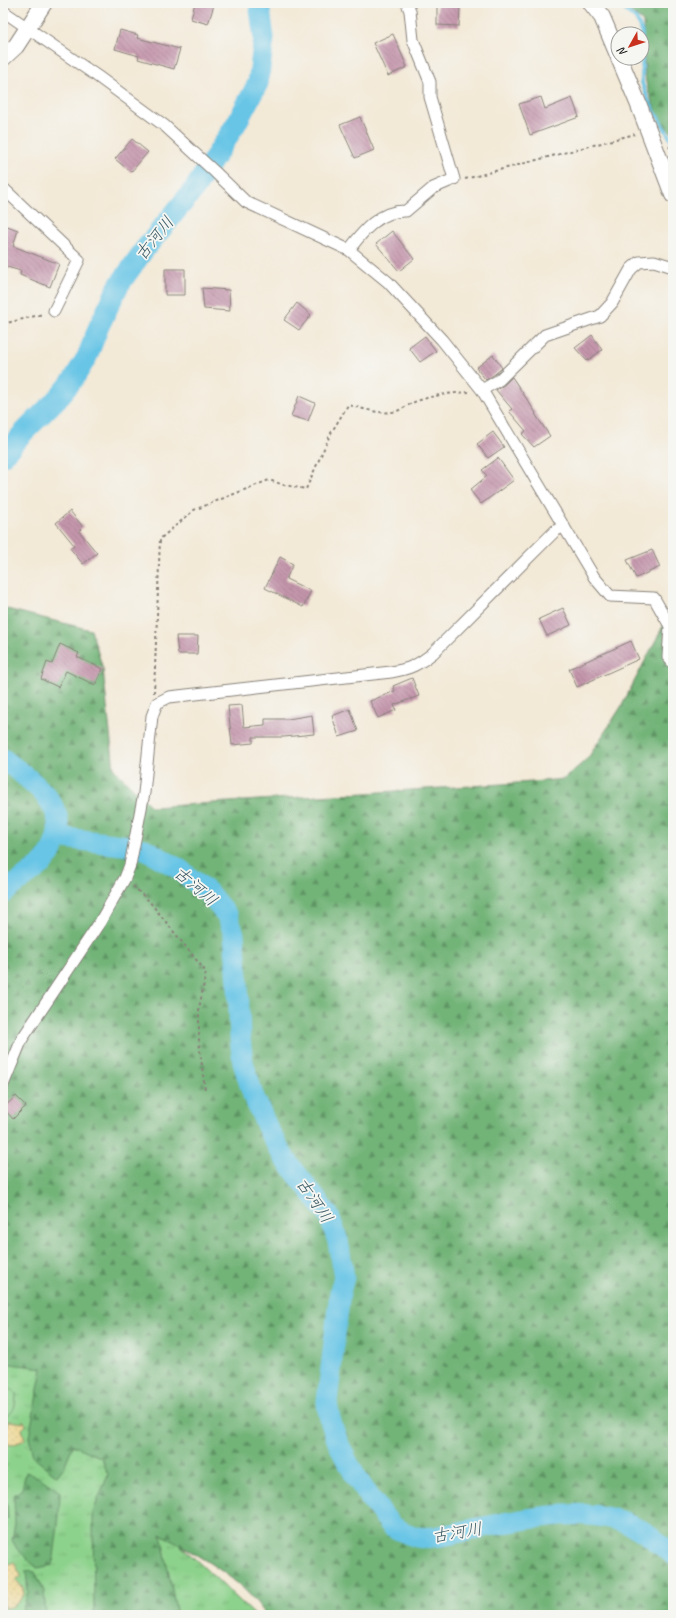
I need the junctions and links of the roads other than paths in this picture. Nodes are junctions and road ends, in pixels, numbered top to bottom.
1 (44, 3) edge
2 (407, 3) edge
3 (591, 3) edge
4 (3, 11) edge
5 (28, 28) junction
6 (610, 36) edge
7 (3, 58) edge
8 (622, 66) edge
9 (3, 188) edge
10 (673, 195) edge
11 (349, 250) junction
12 (673, 267) edge
13 (54, 311) road end
14 (482, 390) junction
15 (564, 526) junction
16 (673, 663) edge
17 (3, 1085) edge

1 - 5 main road
2 - 11 street
3 - 6 main road
4 - 5 street
5 - 7 main road
5 - 11 street
8 - 10 main road
9 - 13 street
11 - 14 street
12 - 14 street
14 - 15 street
15 - 16 street
15 - 17 street

